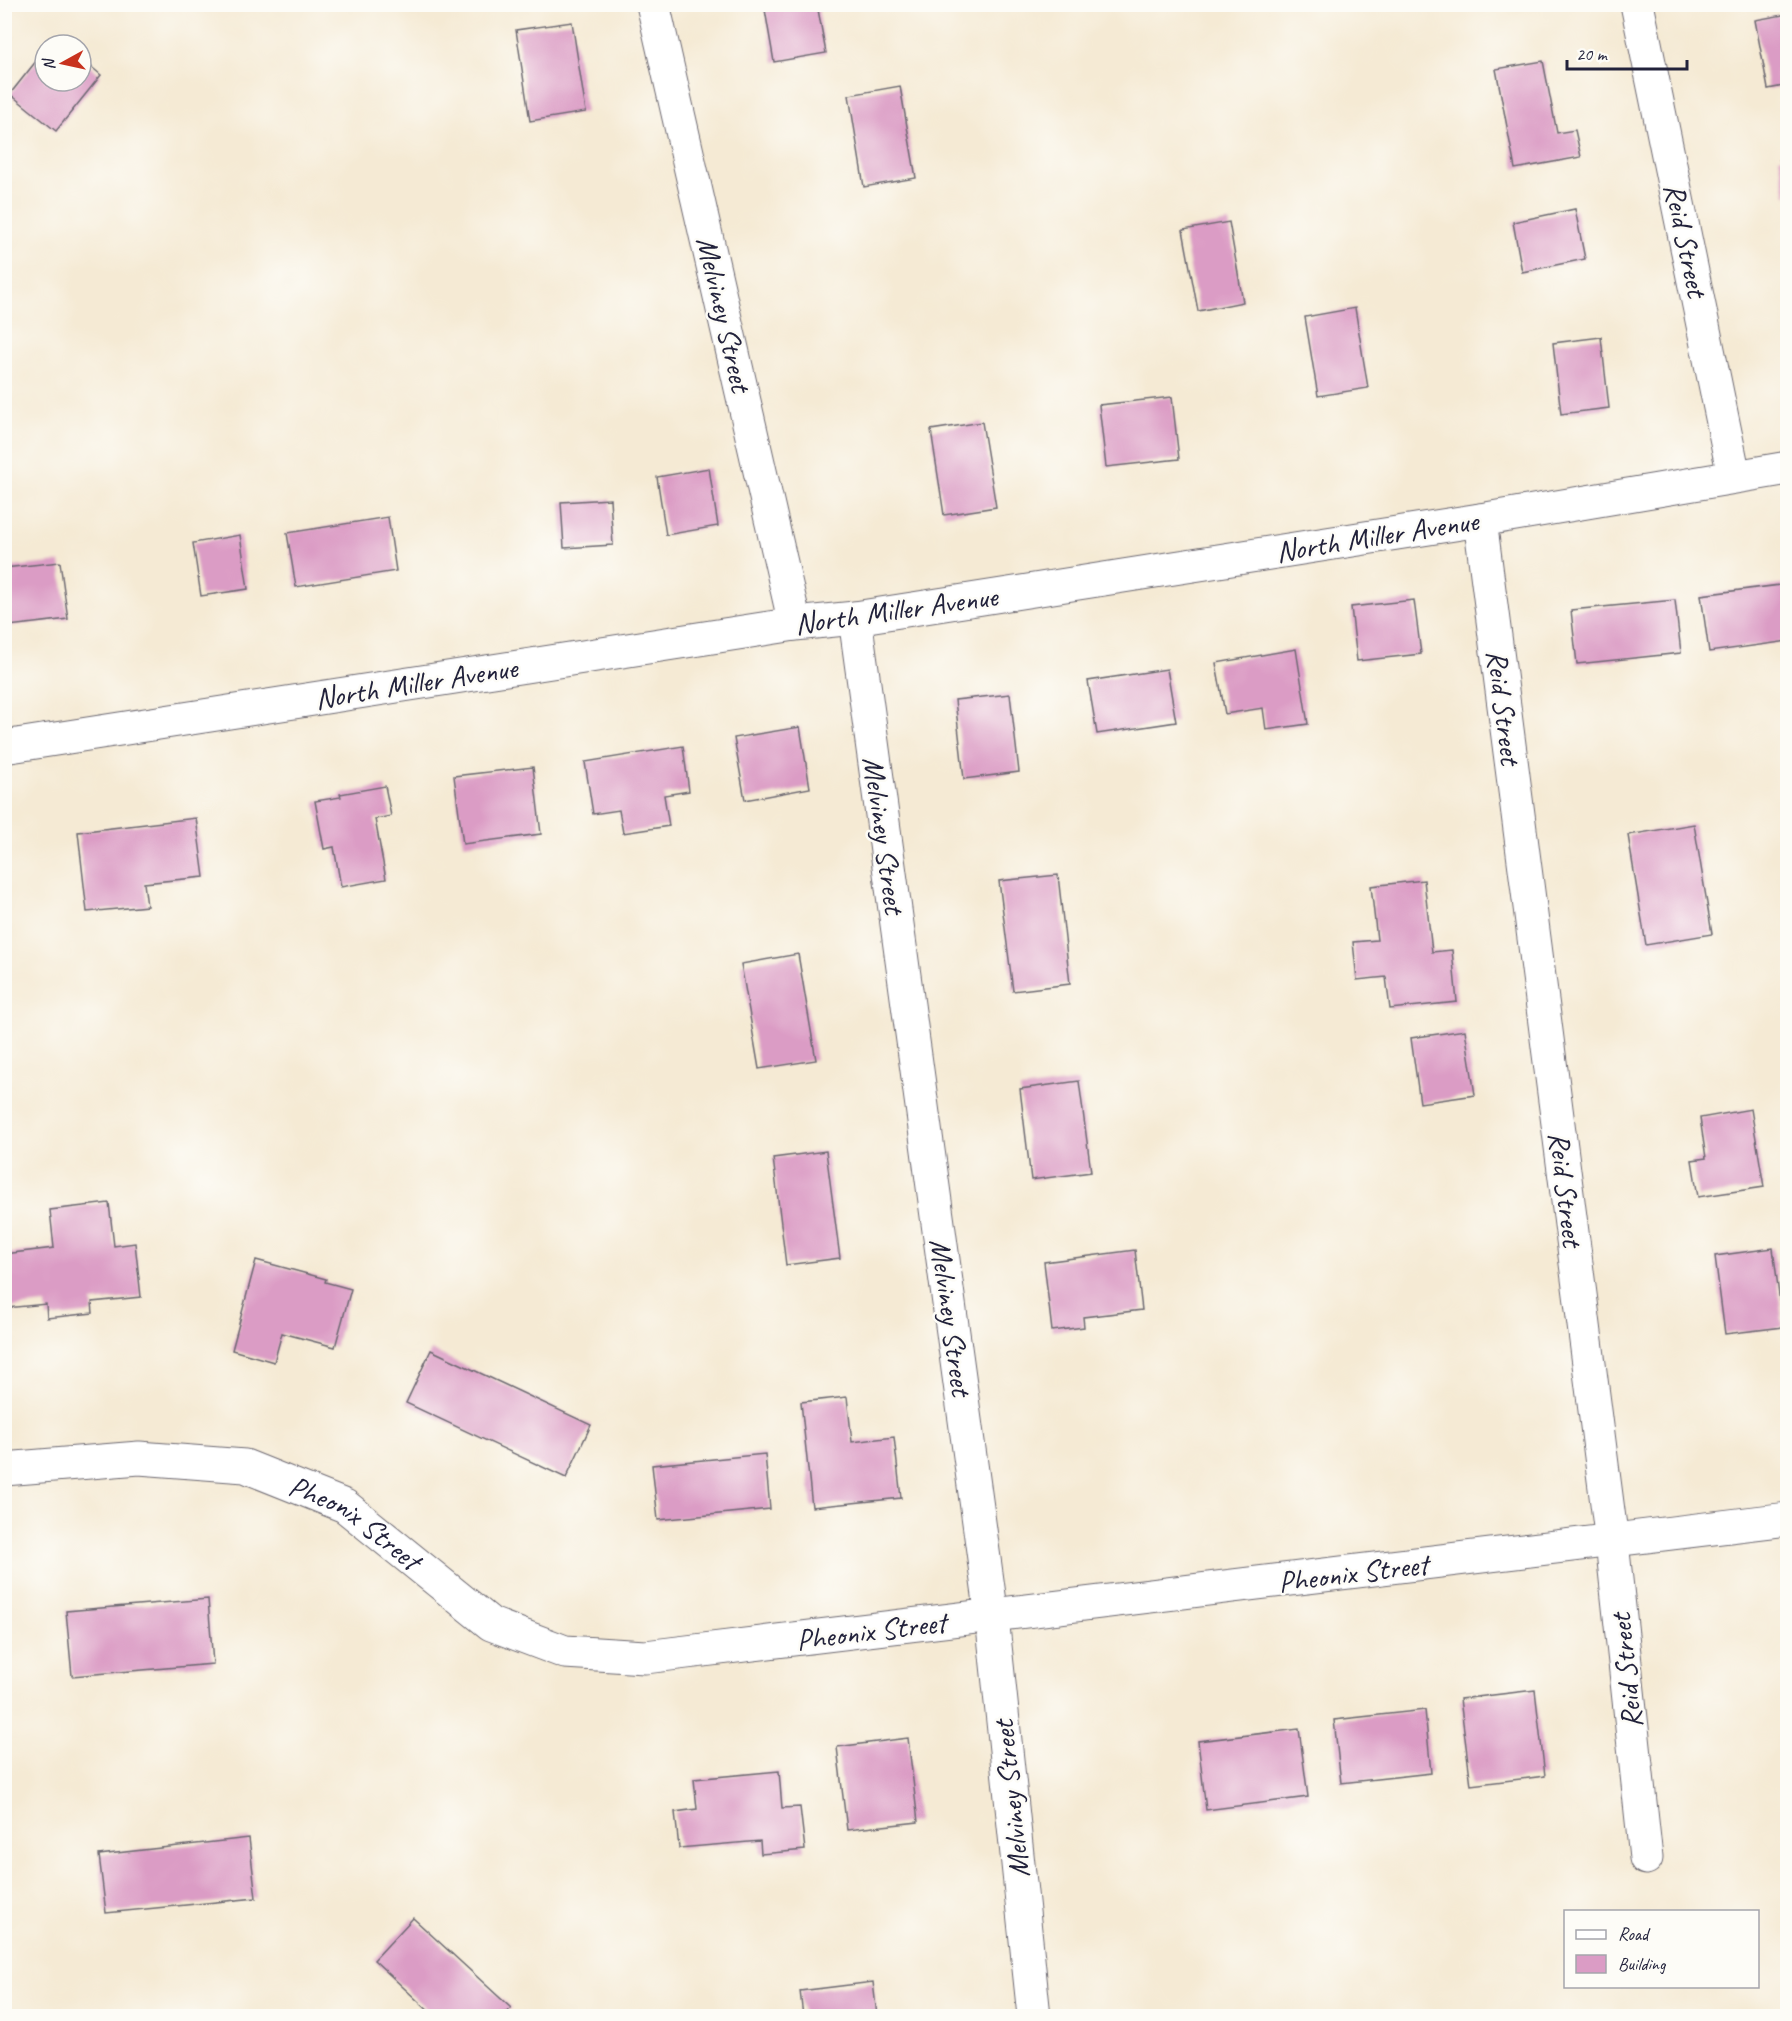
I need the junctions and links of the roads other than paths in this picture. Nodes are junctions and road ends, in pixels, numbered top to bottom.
1 (653, 4) edge
2 (1638, 4) edge
3 (1788, 468) edge
4 (1734, 476) junction
5 (1480, 520) junction
6 (855, 618) junction
7 (795, 624) junction
8 (4, 747) edge
9 (4, 1469) edge
10 (1788, 1520) edge
11 (1612, 1542) junction
12 (992, 1617) junction
13 (1647, 1858) dead end
14 (1034, 2016) edge

1 - 7 street, Melviney Street
2 - 4 street, Reid Street
3 - 4 street, North Miller Avenue
4 - 5 street, North Miller Avenue
5 - 6 street, North Miller Avenue
5 - 11 street, Reid Street
6 - 7 street, North Miller Avenue
6 - 12 street, Melviney Street
7 - 8 street, North Miller Avenue
9 - 12 street, Pheonix Street
10 - 11 street, Pheonix Street
11 - 12 street, Pheonix Street
11 - 13 street, Reid Street
12 - 14 street, Melviney Street

